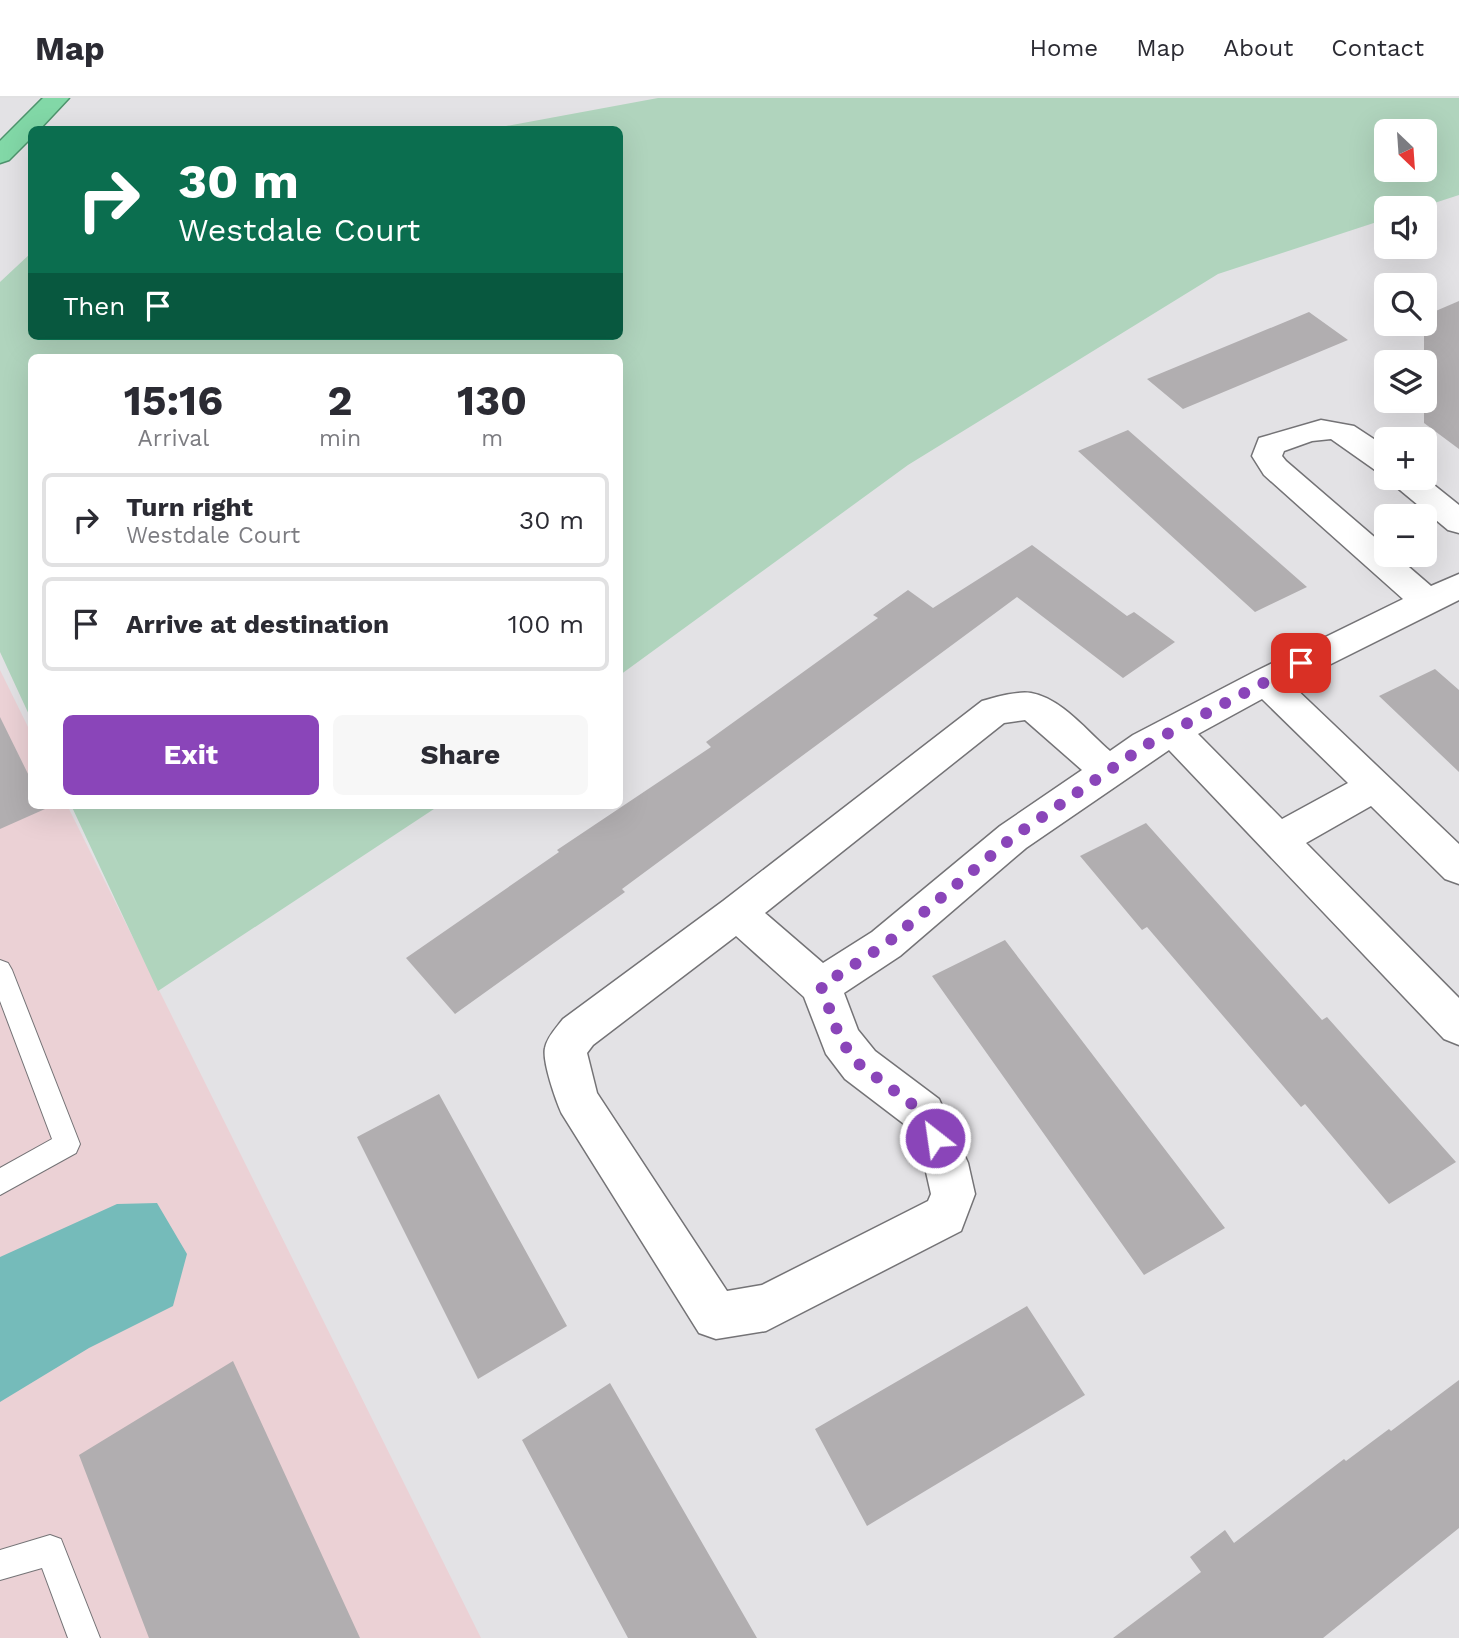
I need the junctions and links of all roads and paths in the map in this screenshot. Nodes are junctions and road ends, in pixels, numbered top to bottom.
1 (57, 98) edge
2 (29, 126) edge
3 (28, 127) edge
4 (0, 155) edge
5 (1374, 453) edge
6 (1420, 490) edge
7 (1459, 522) edge
8 (1443, 593) edge
9 (1266, 681) junction
10 (1173, 731) junction
11 (1108, 771) junction
12 (1375, 786) junction
13 (1279, 840) junction
14 (1459, 868) edge
15 (737, 914) junction
16 (0, 970) edge
17 (821, 986) junction
18 (1453, 1010) edge
19 (0, 1182) edge
20 (0, 1565) edge
21 (84, 1638) edge

1 - 2 highway
3 - 4 highway
5 - 8 street
6 - 7 street
8 - 9 street
9 - 10 street
9 - 12 street
10 - 11 street
10 - 13 street
11 - 15 street
11 - 17 street
12 - 13 street
12 - 14 street
13 - 18 street
15 - 17 street
15 - 17 street
16 - 19 lane
20 - 21 lane

